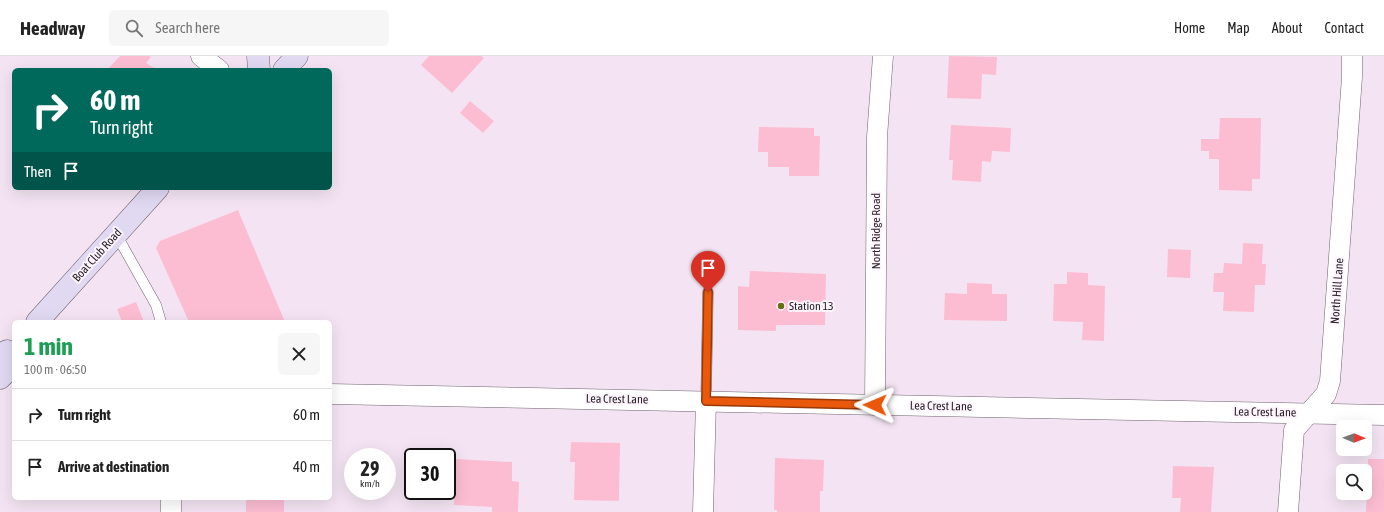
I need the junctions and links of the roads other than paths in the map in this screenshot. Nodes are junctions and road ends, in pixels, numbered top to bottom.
1 (201, 56) edge
2 (258, 56) edge
3 (296, 56) edge
4 (883, 56) edge
5 (1352, 56) edge
6 (216, 68) edge
7 (259, 68) edge
8 (286, 68) edge
9 (156, 190) edge
10 (116, 234) junction
11 (708, 292) dead end
12 (38, 320) edge
13 (160, 320) edge
14 (7, 349) edge
15 (0, 378) edge
16 (332, 394) edge
17 (706, 401) junction
18 (875, 405) junction
19 (1309, 413) junction
20 (1384, 415) edge
21 (171, 500) edge
22 (171, 512) edge
23 (703, 512) edge
24 (1288, 512) edge

1 - 6 street
2 - 7 main road
3 - 8 main road
4 - 18 street, North Ridge Road
5 - 19 street, North Hill Lane
9 - 10 main road, Boat Club Road
10 - 12 main road, Boat Club Road
10 - 13 lane
11 - 17 lane
14 - 15 main road
16 - 17 street, Lea Crest Lane
17 - 18 street, Lea Crest Lane
17 - 23 street
18 - 19 street, Lea Crest Lane
19 - 20 street, Lea Crest Lane
19 - 24 street, North Hill Lane
21 - 22 street

